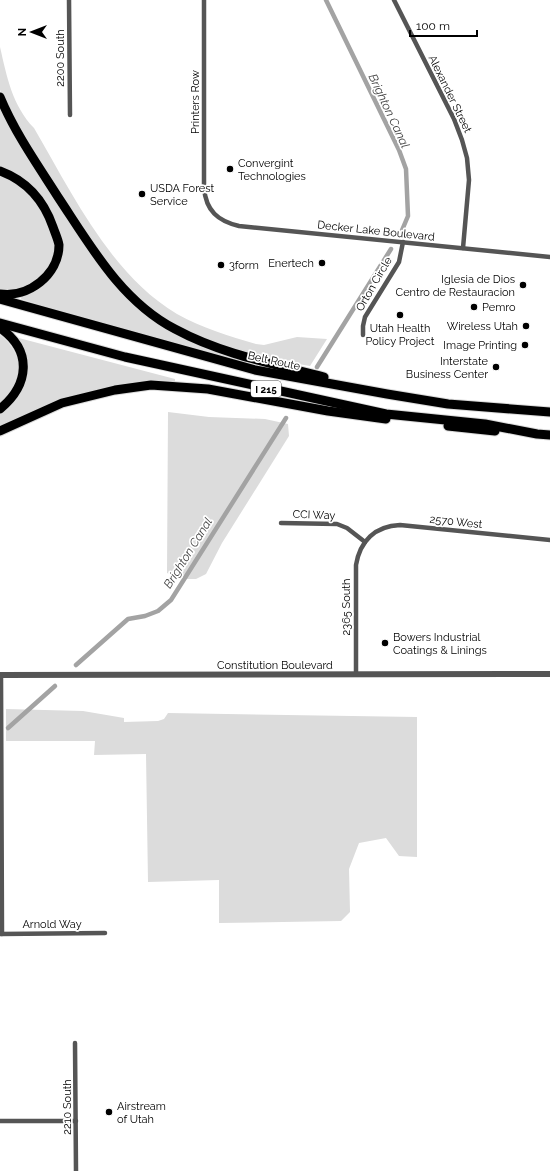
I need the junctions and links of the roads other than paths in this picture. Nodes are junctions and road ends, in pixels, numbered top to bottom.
1 (69, 0) edge
2 (204, 0) edge
3 (394, 0) edge
4 (0, 97) edge
5 (70, 115) dead end
6 (0, 171) edge
7 (208, 204) joint
8 (403, 242) junction
9 (463, 248) junction
10 (550, 257) edge
11 (0, 294) edge
12 (0, 299) edge
13 (0, 323) edge
14 (0, 328) edge
15 (363, 335) dead end
16 (387, 394) junction
17 (0, 409) edge
18 (550, 412) edge
19 (0, 431) edge
20 (537, 434) junction
21 (550, 435) edge
22 (281, 523) dead end
23 (550, 540) edge
24 (364, 542) junction
25 (356, 674) junction
26 (550, 674) edge
27 (1, 675) edge
28 (105, 933) dead end
29 (1, 934) edge
30 (76, 1043) dead end
31 (0, 1121) edge
32 (76, 1121) junction
33 (76, 1171) edge

1 - 5 street, 2200 South
2 - 7 street, Printers Row
3 - 9 street, Alexander Street
4 - 16 highway
6 - 11 highway
7 - 8 street, Decker Lake Boulevard
8 - 9 street, Decker Lake Boulevard
8 - 15 street, Orton Circle
9 - 10 street, Decker Lake Boulevard
12 - 16 highway, Belt Route / I 215
13 - 20 highway, I 215
14 - 17 highway
16 - 18 highway, Belt Route / I 215
19 - 20 highway
20 - 21 highway, I 215
22 - 24 street, CCI Way
23 - 24 street, 2570 West
24 - 25 street, 2365 South
25 - 26 street, Constitution Boulevard
25 - 27 street, Constitution Boulevard
27 - 29 street
28 - 29 street, Arnold Way
30 - 32 street, 2210 South
31 - 32 street
32 - 33 street, 2210 South

